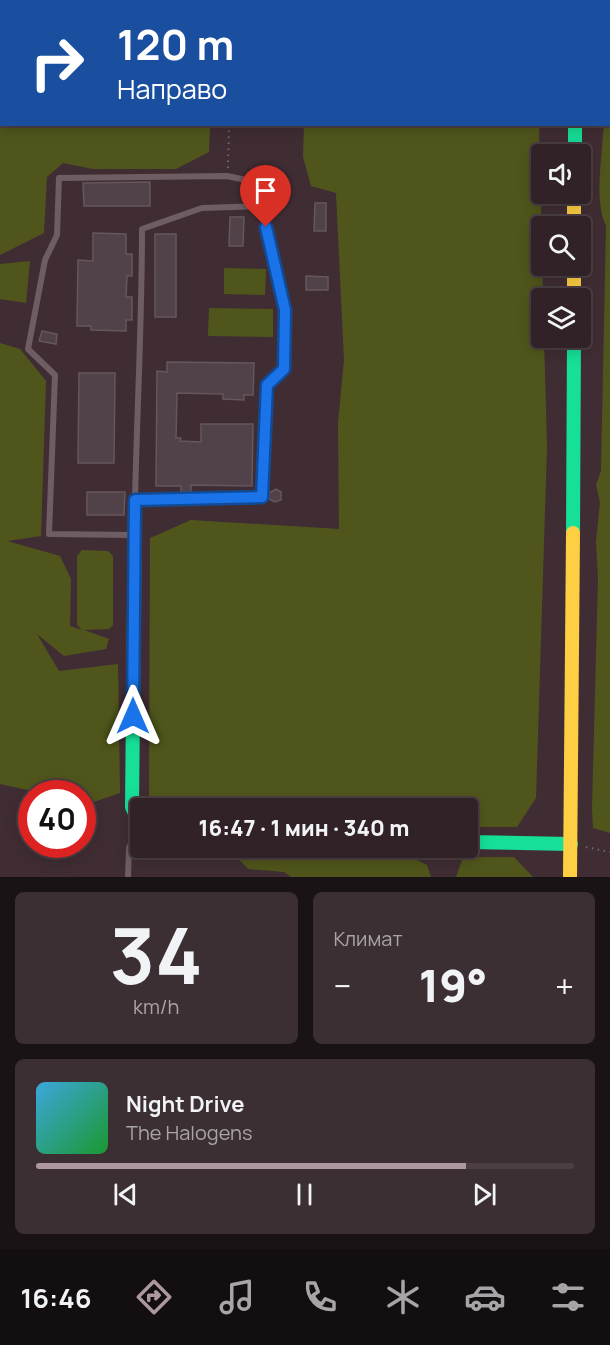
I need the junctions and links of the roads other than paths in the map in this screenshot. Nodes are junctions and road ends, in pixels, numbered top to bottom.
1 (575, 126) edge
2 (574, 144) edge
3 (261, 206) junction
4 (573, 348) edge
5 (135, 505) junction
6 (134, 535) junction
7 (132, 798) edge
8 (478, 842) edge
9 (571, 844) junction
10 (130, 846) edge
11 (128, 877) edge
12 (570, 877) edge

1 - 2 main road
3 - 5 lane
3 - 5 lane
3 - 6 lane
4 - 9 main road
5 - 6 main road
6 - 7 main road
8 - 9 main road
9 - 12 main road
10 - 11 lane

